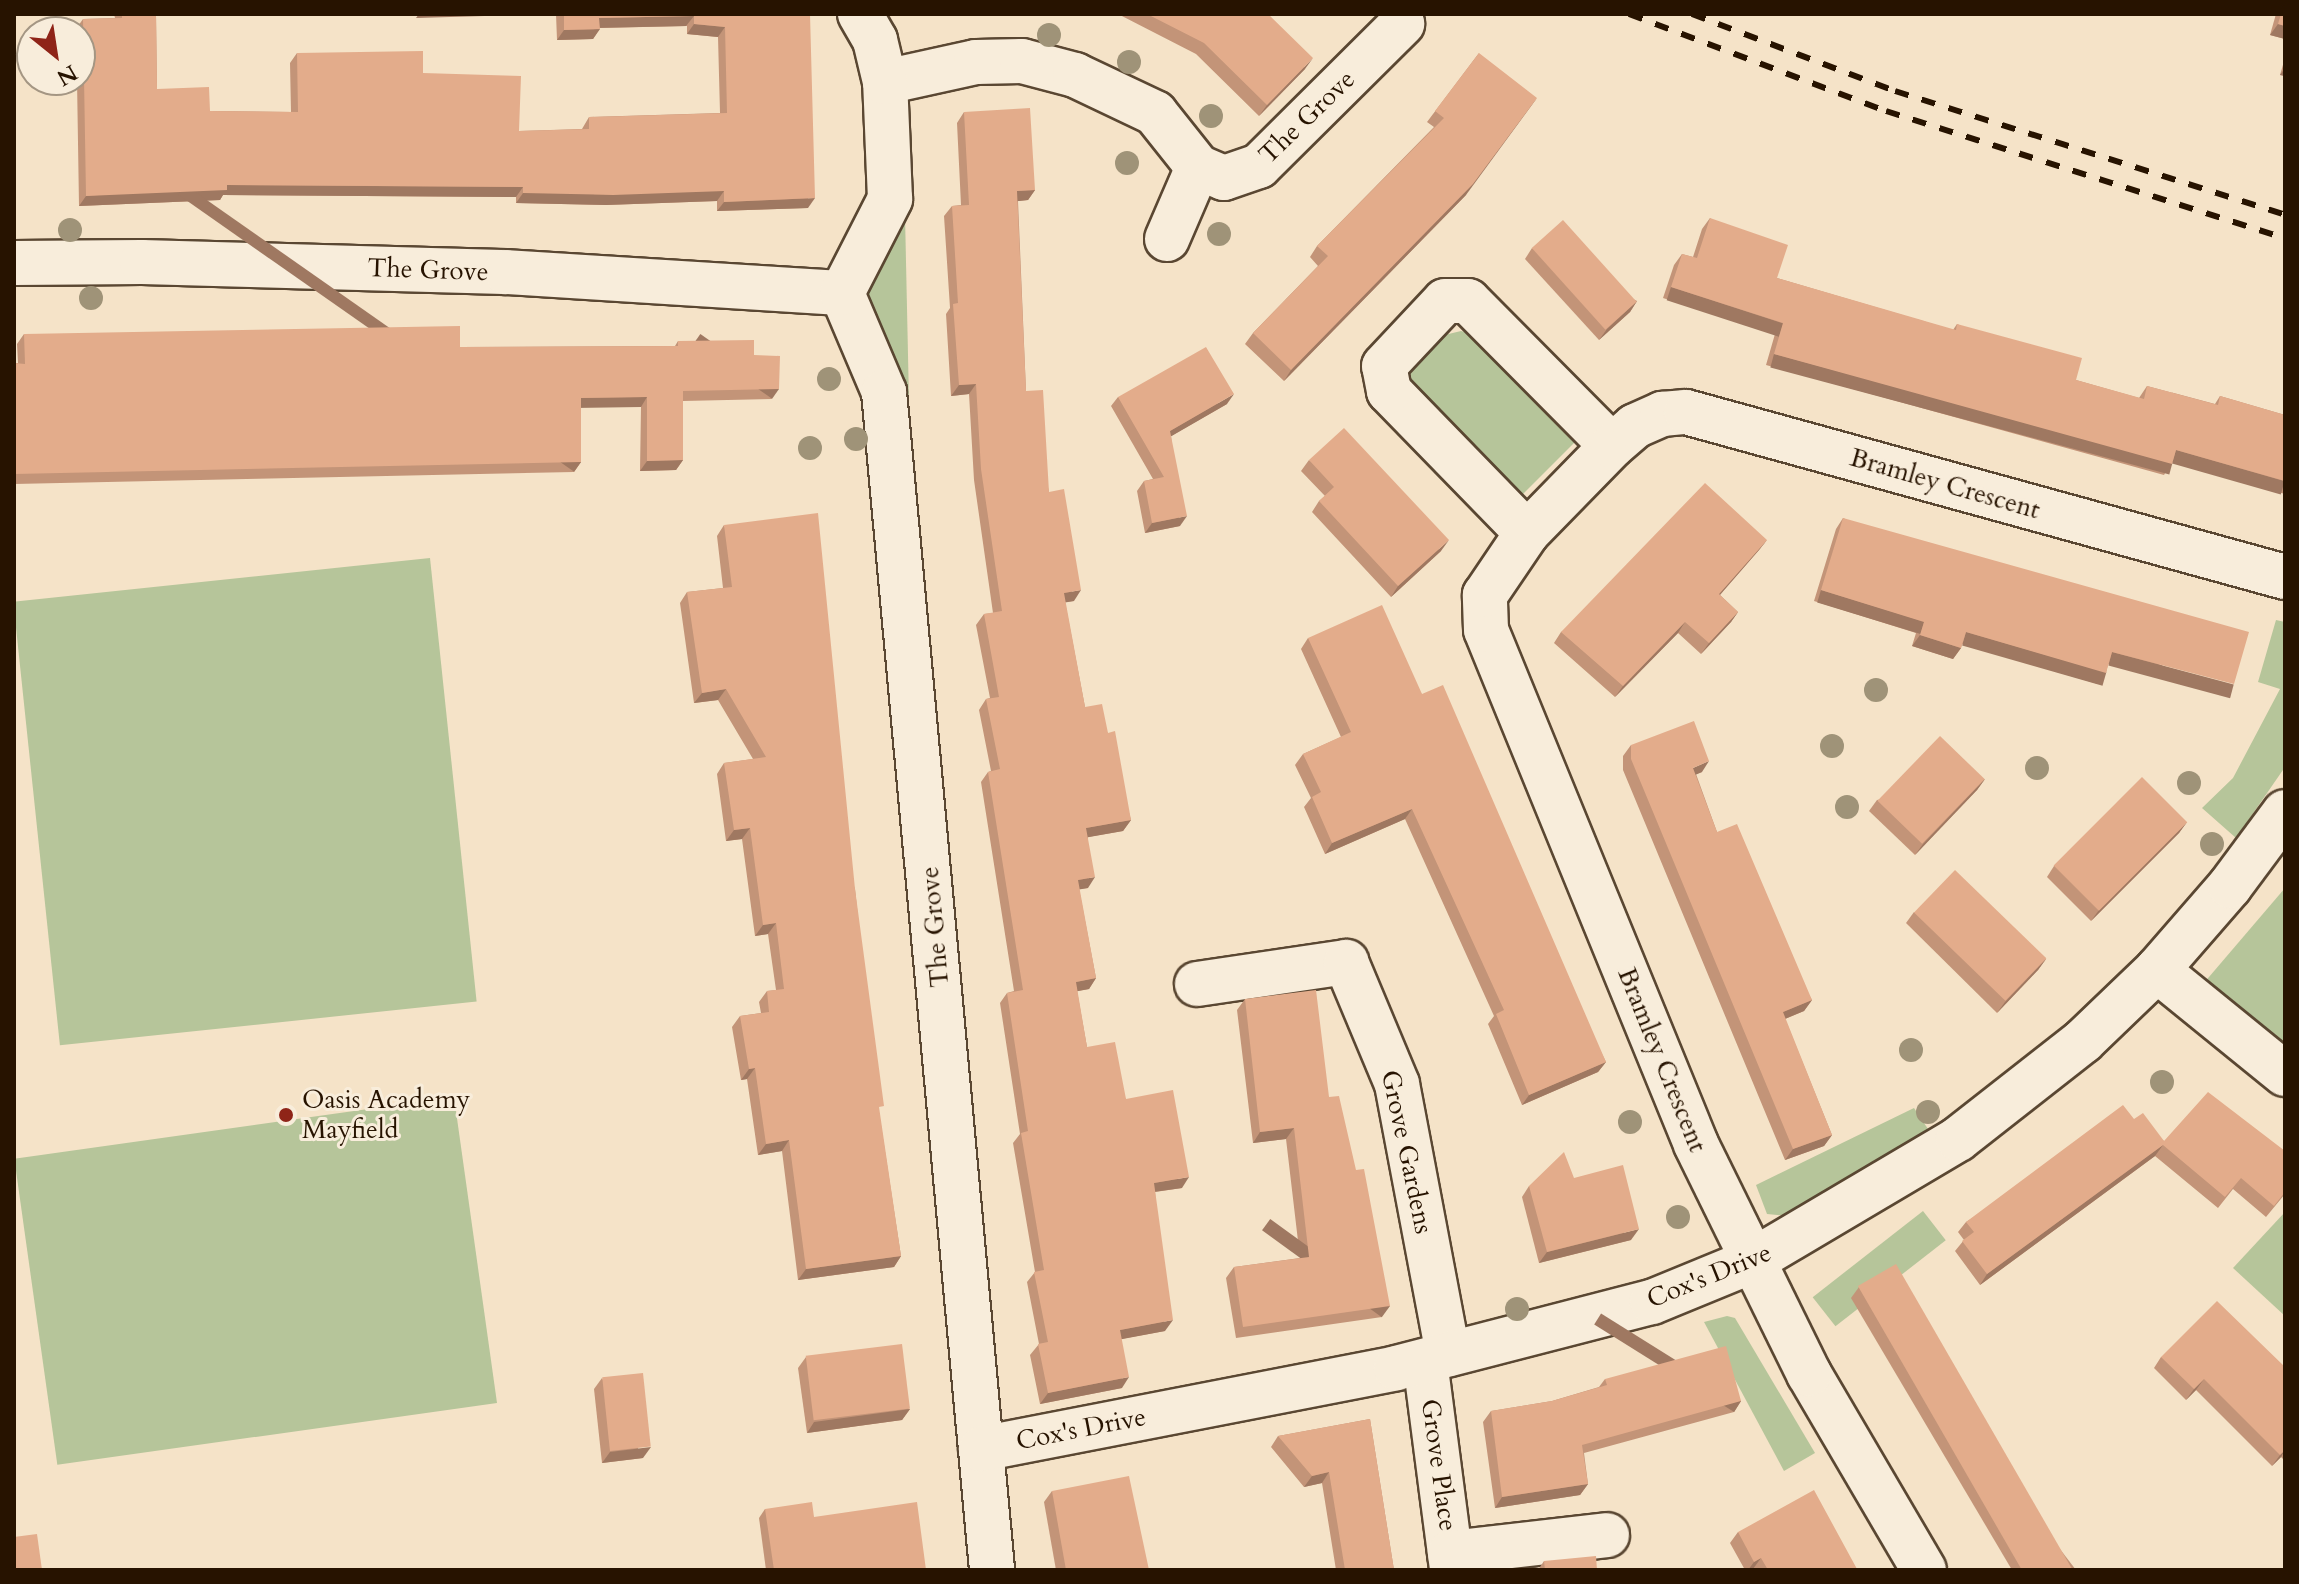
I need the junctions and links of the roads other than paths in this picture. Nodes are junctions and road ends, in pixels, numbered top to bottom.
1 (860, 14) edge
2 (1402, 24) dead end
3 (885, 82) junction
4 (1198, 167) junction
5 (1167, 239) dead end
6 (14, 263) edge
7 (842, 293) junction
8 (1612, 446) junction
9 (1527, 533) junction
10 (2285, 577) edge
11 (2283, 820) edge
12 (2157, 970) junction
13 (1197, 984) dead end
14 (2285, 1074) edge
15 (1752, 1261) junction
16 (1437, 1357) junction
17 (981, 1449) junction
18 (1607, 1535) dead end
19 (1451, 1561) edge
20 (992, 1570) edge
21 (1924, 1570) edge

1 - 3 street
2 - 4 street, The Grove
3 - 4 street
3 - 7 street
4 - 5 street
6 - 7 street, The Grove
7 - 17 street, The Grove
8 - 9 street, Bramley Crescent
8 - 9 street
8 - 10 street, Bramley Crescent
9 - 15 street, Bramley Crescent
11 - 12 street, Cox's Drive
12 - 14 street
12 - 15 street, Cox's Drive
13 - 16 street, Grove Gardens
15 - 16 street, Cox's Drive
15 - 21 street, Bramley Crescent
16 - 17 street, Cox's Drive
16 - 19 street, Grove Place
17 - 20 street, The Grove
18 - 19 street

